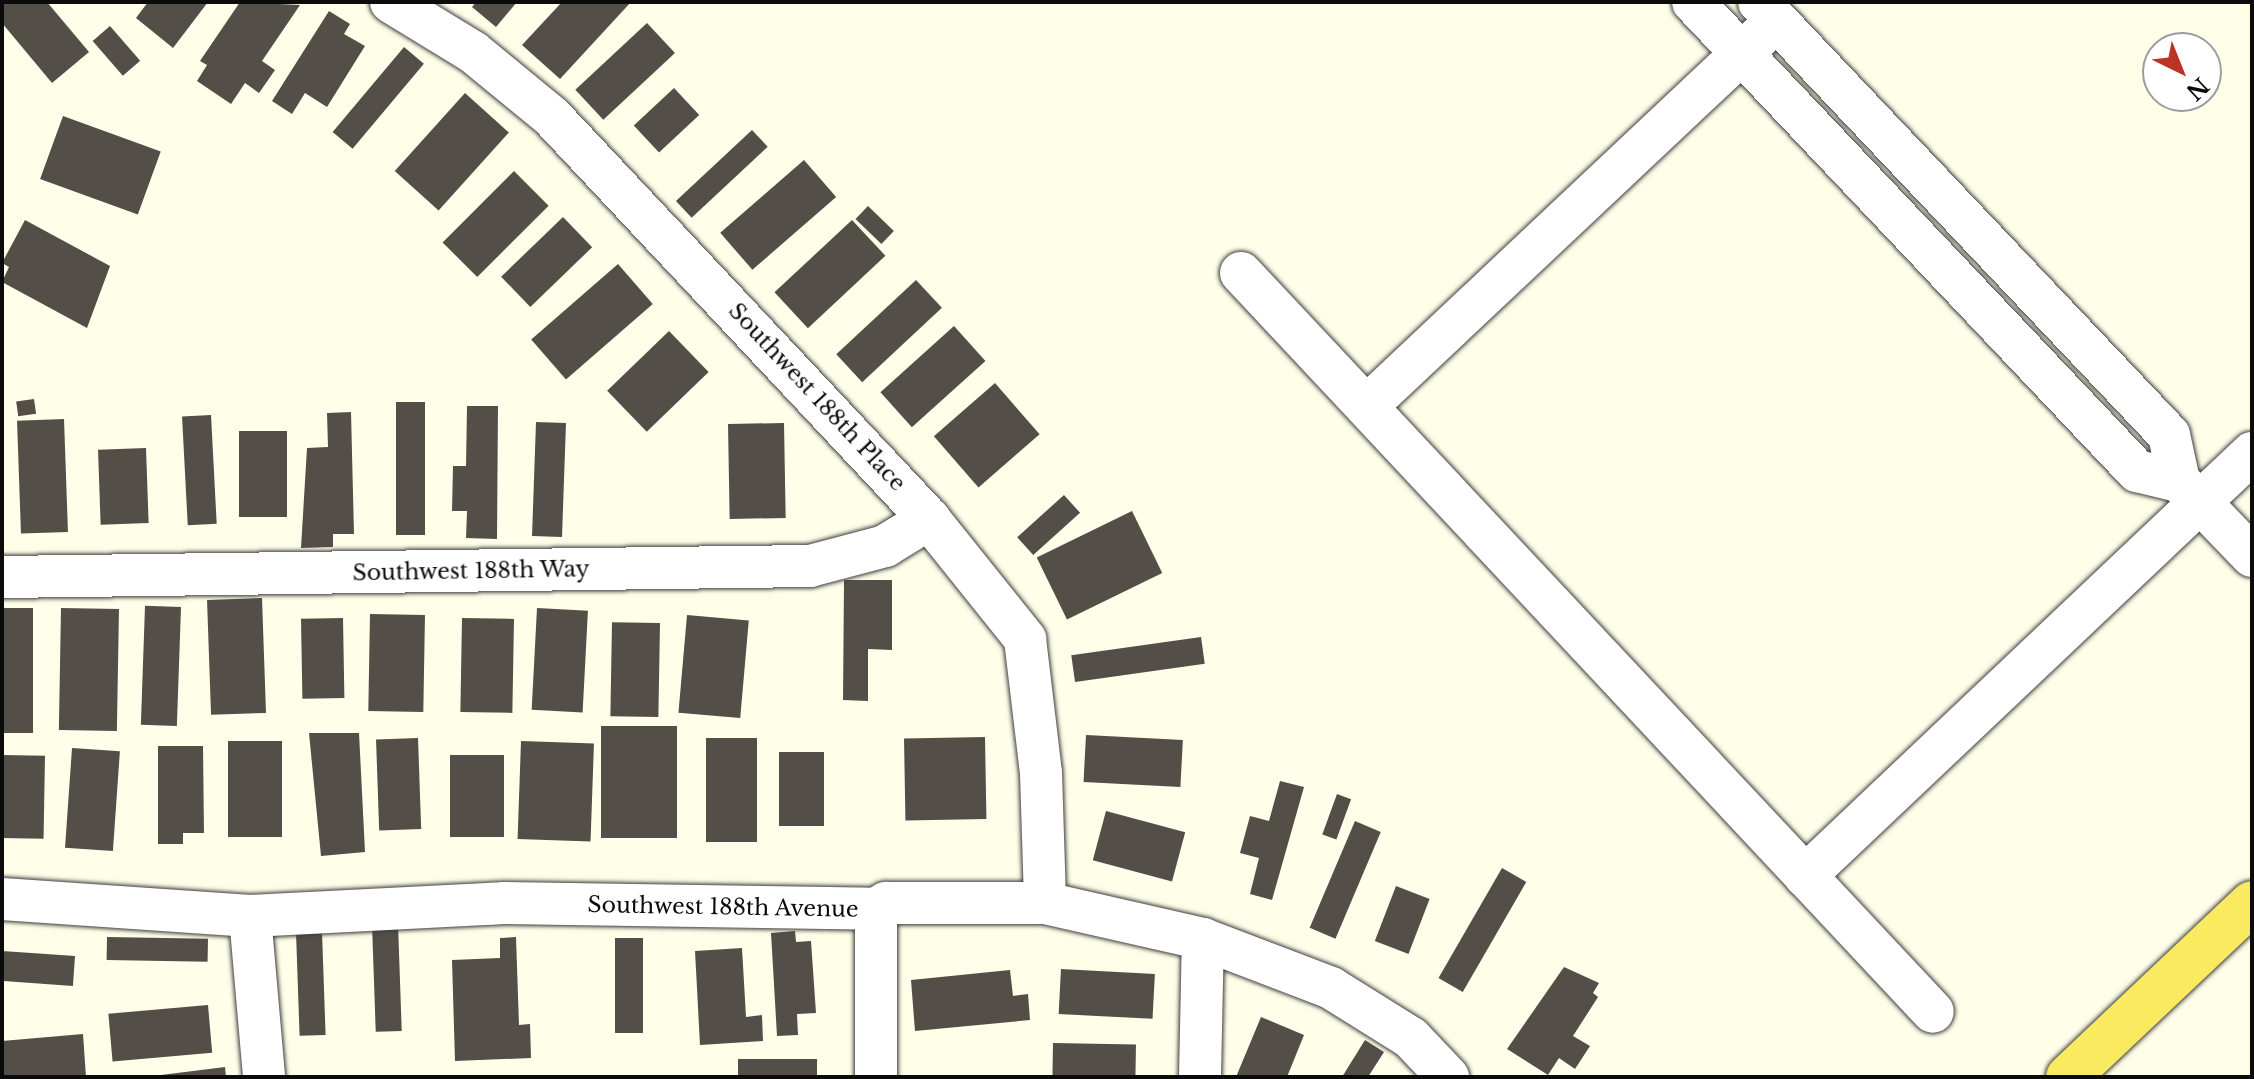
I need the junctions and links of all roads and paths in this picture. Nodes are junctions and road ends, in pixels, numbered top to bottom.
1 (391, 2) edge
2 (1693, 2) edge
3 (1777, 8) edge
4 (1741, 54) junction
5 (1241, 273) dead end
6 (1367, 406) junction
7 (2252, 453) edge
8 (2190, 491) junction
9 (929, 519) junction
10 (2252, 556) edge
11 (2, 577) edge
12 (1805, 876) junction
13 (2, 899) edge
14 (1045, 903) junction
15 (2252, 903) edge
16 (876, 909) junction
17 (250, 916) junction
18 (1203, 939) junction
19 (1933, 1012) dead end
20 (264, 1077) edge
21 (876, 1077) edge
22 (1200, 1077) edge
23 (1448, 1077) edge
24 (2068, 1077) edge

1 - 9 street, Southwest 188th Place
2 - 4 street
3 - 4 street
3 - 8 street
4 - 6 street
4 - 8 street
5 - 6 street
6 - 12 street
7 - 8 street
8 - 10 street
8 - 12 street
9 - 11 street, Southwest 188th Way
9 - 14 street, Southwest 188th Place
12 - 19 street
13 - 17 street, Southwest 188th Avenue
14 - 16 street, Southwest 188th Avenue
14 - 18 street, Southwest 188th Avenue
15 - 24 main road
16 - 17 street, Southwest 188th Avenue
16 - 21 street
17 - 20 street
18 - 22 street
18 - 23 street, Southwest 188th Avenue

